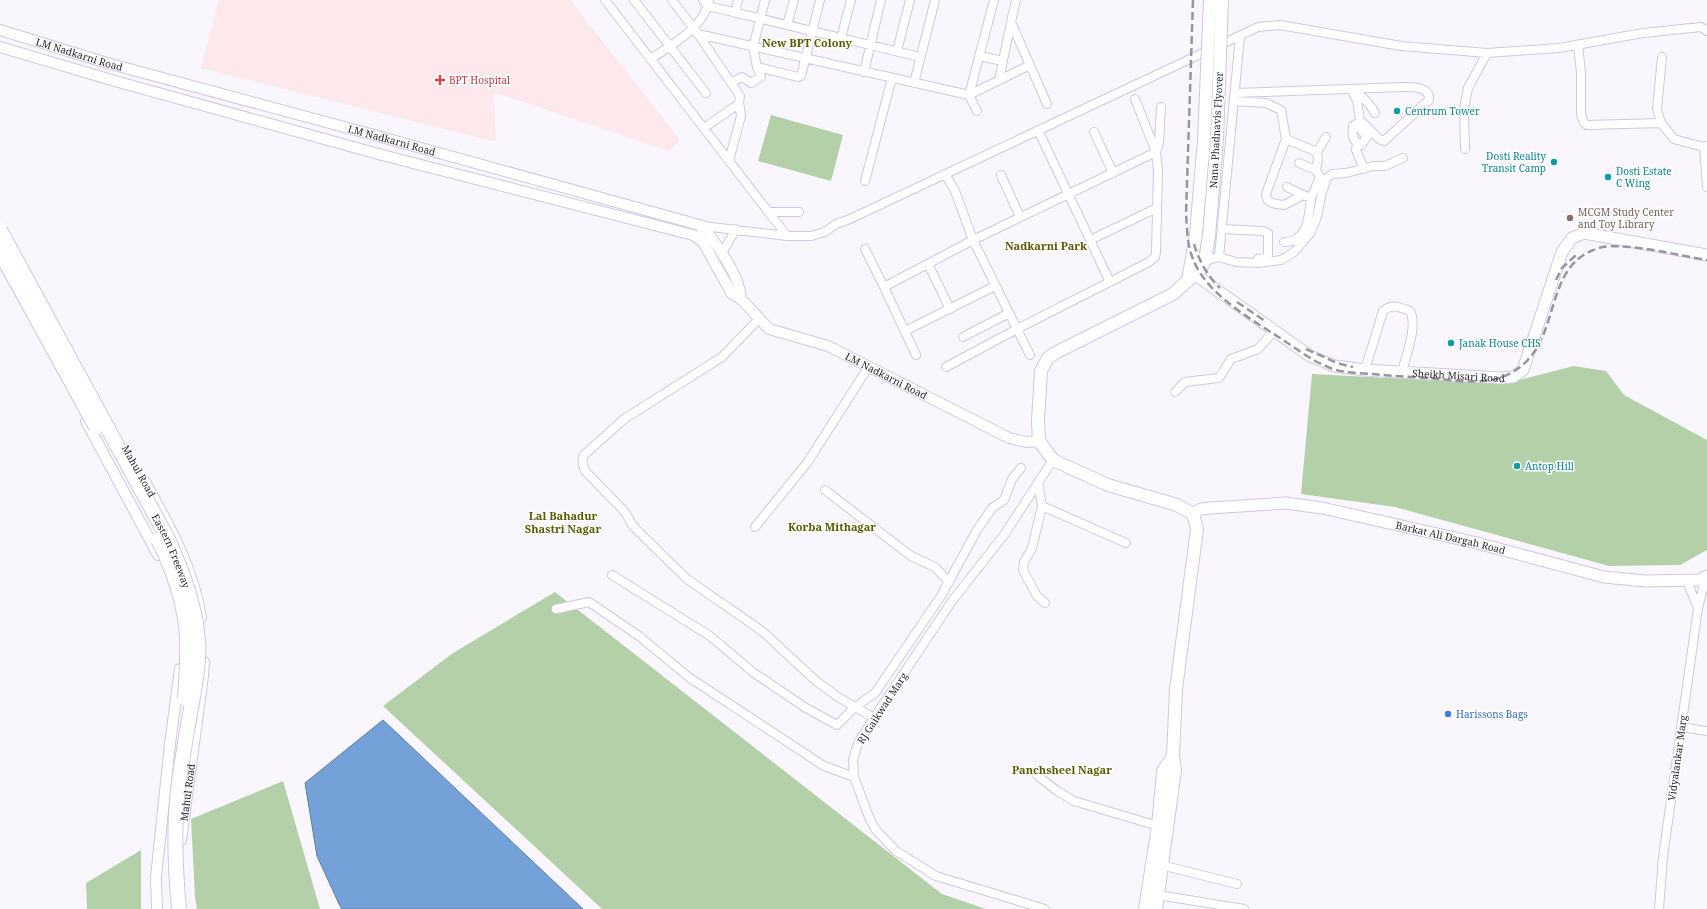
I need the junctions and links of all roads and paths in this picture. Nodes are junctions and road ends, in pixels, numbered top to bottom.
1 (634, 0) edge
2 (672, 0) edge
3 (738, 0) edge
4 (765, 0) edge
5 (794, 0) edge
6 (820, 0) edge
7 (851, 0) edge
8 (880, 0) edge
9 (910, 0) edge
10 (935, 0) edge
11 (994, 0) edge
12 (1016, 0) edge
13 (1210, 0) edge
14 (1222, 0) edge
15 (609, 2) edge
16 (707, 2) edge
17 (735, 13) junction
18 (760, 19) junction
19 (1012, 22) junction
20 (788, 25) junction
21 (0, 30) edge
22 (696, 31) junction
23 (812, 31) junction
24 (1707, 31) edge
25 (1240, 36) junction
26 (841, 38) junction
27 (870, 45) junction
28 (1578, 45) junction
29 (669, 46) junction
30 (0, 47) edge
31 (754, 47) junction
32 (897, 51) junction
33 (1487, 53) junction
34 (979, 56) junction
35 (920, 57) junction
36 (1662, 57) dead end
37 (651, 59) junction
38 (806, 59) junction
39 (1003, 61) junction
40 (1030, 65) junction
41 (757, 67) junction
42 (864, 72) junction
43 (892, 78) junction
44 (999, 80) junction
45 (731, 83) junction
46 (914, 83) junction
47 (1351, 89) junction
48 (706, 93) dead end
49 (969, 95) junction
50 (1235, 97) junction
51 (1135, 99) dead end
52 (739, 102) junction
53 (1047, 104) dead end
54 (1161, 107) dead end
55 (1281, 110) junction
56 (977, 111) dead end
57 (1375, 113) dead end
58 (1290, 114) dead end
59 (1661, 123) junction
60 (704, 128) junction
61 (1038, 130) junction
62 (1094, 132) dead end
63 (1326, 137) dead end
64 (1286, 139) junction
65 (1358, 146) dead end
66 (1706, 147) edge
67 (1465, 149) dead end
68 (1156, 152) junction
69 (1317, 152) junction
70 (1403, 158) dead end
71 (729, 161) junction
72 (1299, 163) dead end
73 (1364, 169) junction
74 (1316, 170) junction
75 (1113, 173) junction
76 (945, 174) junction
77 (1001, 175) dead end
78 (865, 181) dead end
79 (1287, 187) dead end
80 (1707, 187) edge
81 (1069, 194) junction
82 (1307, 196) junction
83 (1157, 208) junction
84 (648, 211) junction
85 (768, 212) junction
86 (799, 212) dead end
87 (1020, 217) junction
88 (0, 222) edge
89 (646, 223) junction
90 (703, 226) junction
91 (736, 229) junction
92 (1222, 229) junction
93 (0, 230) edge
94 (1202, 235) junction
95 (786, 236) junction
96 (699, 238) junction
97 (973, 240) junction
98 (1090, 240) junction
99 (1284, 242) dead end
100 (865, 249) dead end
101 (0, 252) edge
102 (722, 253) junction
103 (1192, 255) junction
104 (1219, 255) junction
105 (1707, 255) edge
106 (1205, 261) junction
107 (0, 264) edge
108 (928, 264) junction
109 (1191, 276) junction
110 (1110, 282) junction
111 (995, 286) junction
112 (884, 287) junction
113 (741, 299) junction
114 (950, 309) junction
115 (1009, 313) junction
116 (759, 319) junction
117 (1017, 329) junction
118 (904, 331) junction
119 (1274, 331) junction
120 (963, 337) dead end
121 (916, 355) dead end
122 (1030, 356) dead end
123 (869, 366) junction
124 (946, 367) dead end
125 (1365, 370) junction
126 (1402, 372) junction
127 (1175, 392) dead end
128 (1039, 441) junction
129 (1053, 460) junction
130 (1021, 468) dead end
131 (1038, 482) junction
132 (825, 490) dead end
133 (1042, 506) junction
134 (1193, 514) junction
135 (755, 527) dead end
136 (1126, 543) dead end
137 (612, 575) dead end
138 (1706, 576) edge
139 (1686, 579) junction
140 (949, 582) junction
141 (1045, 603) dead end
142 (1698, 608) junction
143 (556, 609) dead end
144 (204, 639) junction
145 (181, 640) junction
146 (855, 707) junction
147 (874, 718) junction
148 (1681, 727) junction
149 (1707, 731) edge
150 (1173, 756) junction
151 (1037, 775) dead end
152 (854, 777) junction
153 (166, 778) junction
154 (188, 779) junction
155 (1158, 826) junction
156 (1161, 865) junction
157 (1237, 884) dead end
158 (1158, 895) junction
159 (157, 909) edge
160 (170, 909) edge
161 (177, 909) edge
162 (1045, 909) edge
163 (1145, 909) edge
164 (1156, 909) edge
165 (1244, 909) edge
166 (1659, 909) edge

1 - 29 street
2 - 22 street
3 - 17 street
4 - 18 street
5 - 20 street
6 - 23 street
7 - 26 street
8 - 27 street
9 - 32 street
10 - 35 street
11 - 34 street
12 - 19 street
13 - 94 main road, Nana Phadnavis Flyover, bridge
14 - 94 main road, Nana Phadnavis Flyover, bridge
15 - 37 street
16 - 17 street
16 - 22 street
17 - 18 street
18 - 20 street
18 - 31 street
19 - 39 street
19 - 40 street
20 - 23 street
21 - 84 street, LM Nadkarni Road
22 - 29 street
22 - 31 street
22 - 45 street
23 - 26 street
23 - 38 street
24 - 28 street
25 - 33 street
25 - 50 street
25 - 61 street
26 - 27 street
27 - 32 street
27 - 42 street
28 - 33 street
28 - 59 street
29 - 37 street
29 - 48 street
30 - 89 street, LM Nadkarni Road
31 - 38 street
31 - 41 street
32 - 35 street
33 - 67 street
34 - 39 street
34 - 49 street
35 - 46 street
36 - 59 street
37 - 60 street
38 - 41 street
38 - 42 street
39 - 44 street
40 - 44 street
40 - 53 street
41 - 45 street
42 - 43 street
43 - 46 street
43 - 78 street
44 - 49 street
45 - 52 street
46 - 49 street
47 - 47 street
47 - 50 street
47 - 57 street
49 - 56 street
50 - 55 street
50 - 92 street
51 - 68 street
52 - 60 street
52 - 71 street
54 - 68 street
55 - 58 street
55 - 64 street
59 - 66 street
60 - 71 street
61 - 76 street
61 - 81 street
62 - 75 street
63 - 69 street
64 - 69 street
64 - 82 street
65 - 73 street
66 - 80 street
68 - 75 street
68 - 83 street
69 - 74 street
70 - 73 street
71 - 85 street
72 - 74 street
73 - 104 street
74 - 82 street
75 - 81 street
76 - 95 street
76 - 97 street
77 - 87 street
79 - 82 street
81 - 87 street
81 - 98 street
82 - 99 street
83 - 98 street
83 - 110 street
84 - 89 street
84 - 90 street, LM Nadkarni Road
85 - 86 street
85 - 95 street
87 - 97 street
88 - 144 street, Mahul Road
89 - 96 street, LM Nadkarni Road
90 - 91 street
90 - 96 street
90 - 102 street, LM Nadkarni Road
91 - 95 street
91 - 102 street
92 - 104 street
92 - 104 street
93 - 161 highway, Eastern Freeway, bridge
94 - 103 main road, Nana Phadnavis Flyover
94 - 106 main road, Nana Phadnavis Flyover
96 - 113 street, LM Nadkarni Road
97 - 108 street
97 - 111 street
98 - 110 street
100 - 112 street
101 - 160 highway, Eastern Freeway, bridge
102 - 113 street, LM Nadkarni Road
103 - 106 street
103 - 109 main road, Nana Phadnavis Flyover
104 - 106 street
105 - 126 main road, Sheikh Misari Road
106 - 109 main road
107 - 145 street
108 - 112 street
108 - 114 street
109 - 119 main road, Sheikh Misari Road
109 - 128 main road
110 - 117 street
111 - 114 street
111 - 115 street
112 - 118 street
113 - 116 street, LM Nadkarni Road
114 - 118 street
115 - 117 street
115 - 120 street
116 - 123 street, LM Nadkarni Road
116 - 146 street
117 - 122 street
117 - 124 street
118 - 121 street
119 - 125 main road, Sheikh Misari Road
119 - 127 street
123 - 128 street, LM Nadkarni Road
123 - 135 street
125 - 126 main road, Sheikh Misari Road
125 - 126 street
128 - 129 main road
129 - 131 street, RJ Gaikwad Marg
129 - 134 main road
130 - 140 street
131 - 133 street
131 - 147 street, RJ Gaikwad Marg
132 - 140 street
133 - 136 street
133 - 141 street
134 - 139 main road, Barkat Ali Dargah Road
134 - 150 main road
137 - 146 street
138 - 139 main road, Barkat Ali Dargah Road
138 - 142 street, Vidyalankar Marg
139 - 142 street
140 - 146 street
142 - 148 street, Vidyalankar Marg
143 - 152 street
144 - 145 street
144 - 154 street, Mahul Road
145 - 153 street
146 - 147 street
147 - 152 street, RJ Gaikwad Marg
148 - 149 street
148 - 166 street, Vidyalankar Marg
150 - 155 main road
150 - 156 main road
151 - 155 street
152 - 162 street, RJ Gaikwad Marg
153 - 154 street
153 - 159 street
154 - 161 street, Mahul Road
155 - 163 main road
156 - 157 street
156 - 158 main road
158 - 164 main road
158 - 165 street

